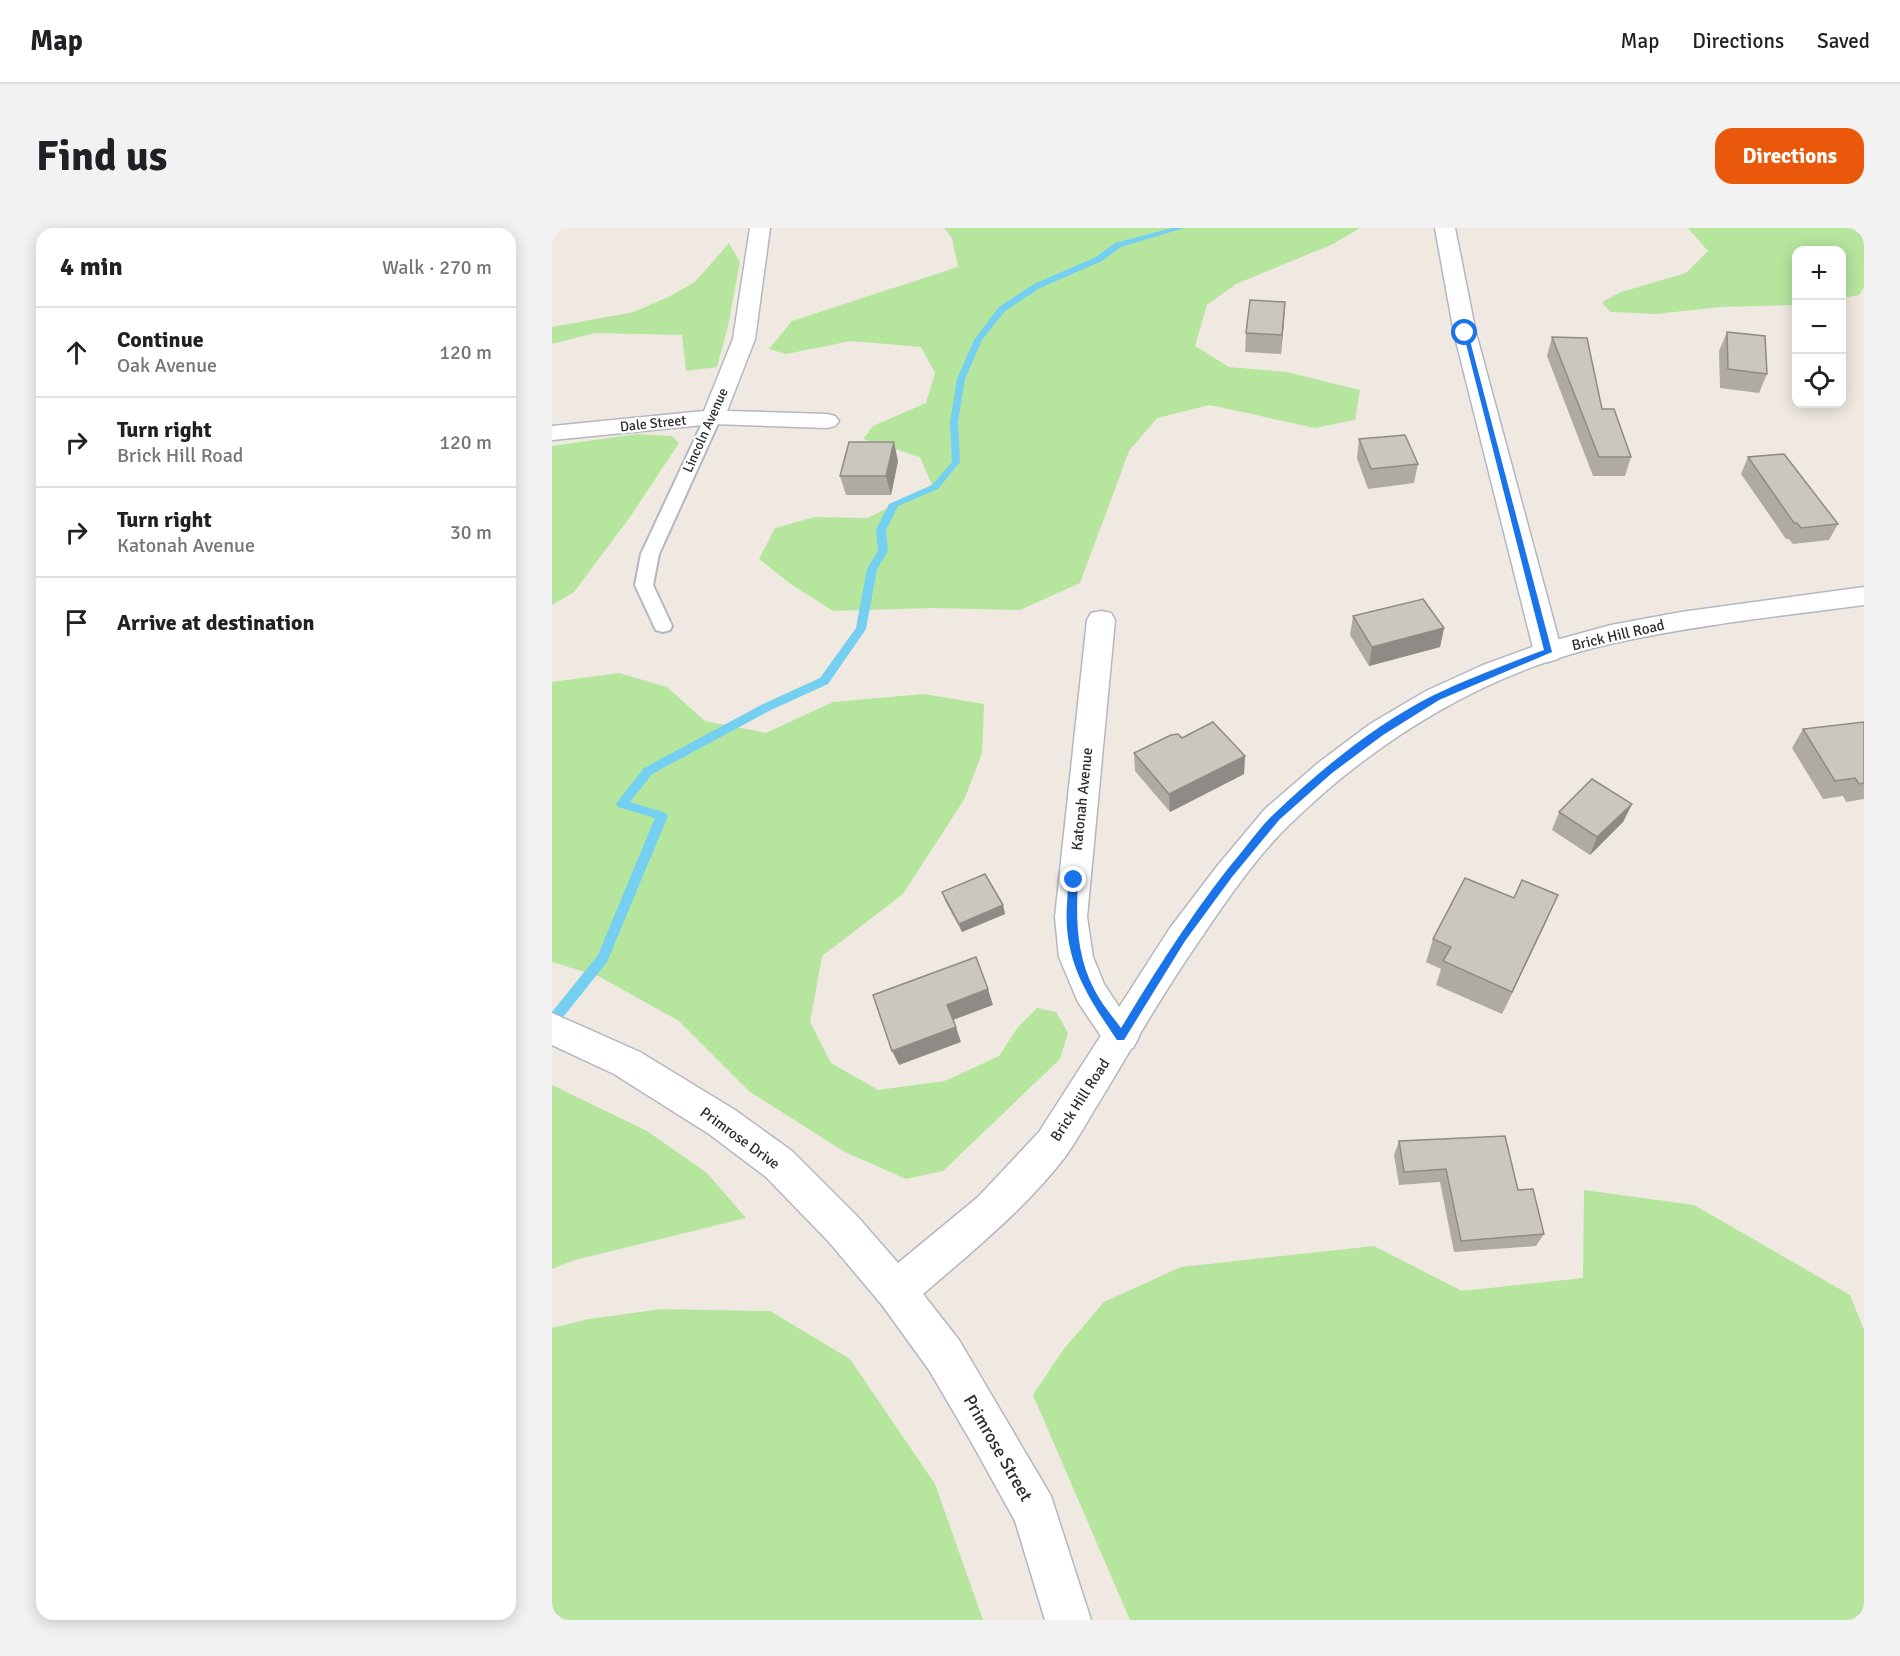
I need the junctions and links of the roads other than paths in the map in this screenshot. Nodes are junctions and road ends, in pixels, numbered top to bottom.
1 (760, 228) edge
2 (1445, 228) edge
3 (713, 417) junction
4 (827, 421) dead end
5 (552, 433) edge
6 (1864, 596) edge
7 (1101, 620) dead end
8 (663, 626) dead end
9 (1548, 652) junction
10 (552, 1028) edge
11 (1121, 1037) junction
12 (896, 1291) junction
13 (1068, 1620) edge

1 - 3 street, Lincoln Avenue
2 - 9 street
3 - 4 street, Dale Street
3 - 5 street, Dale Street
3 - 8 lane, Lincoln Avenue
6 - 9 street, Brick Hill Road
7 - 11 street, Katonah Avenue
9 - 11 street, Brick Hill Road
10 - 12 street, Primrose Drive
11 - 12 street, Brick Hill Road
12 - 13 street, Primrose Street

